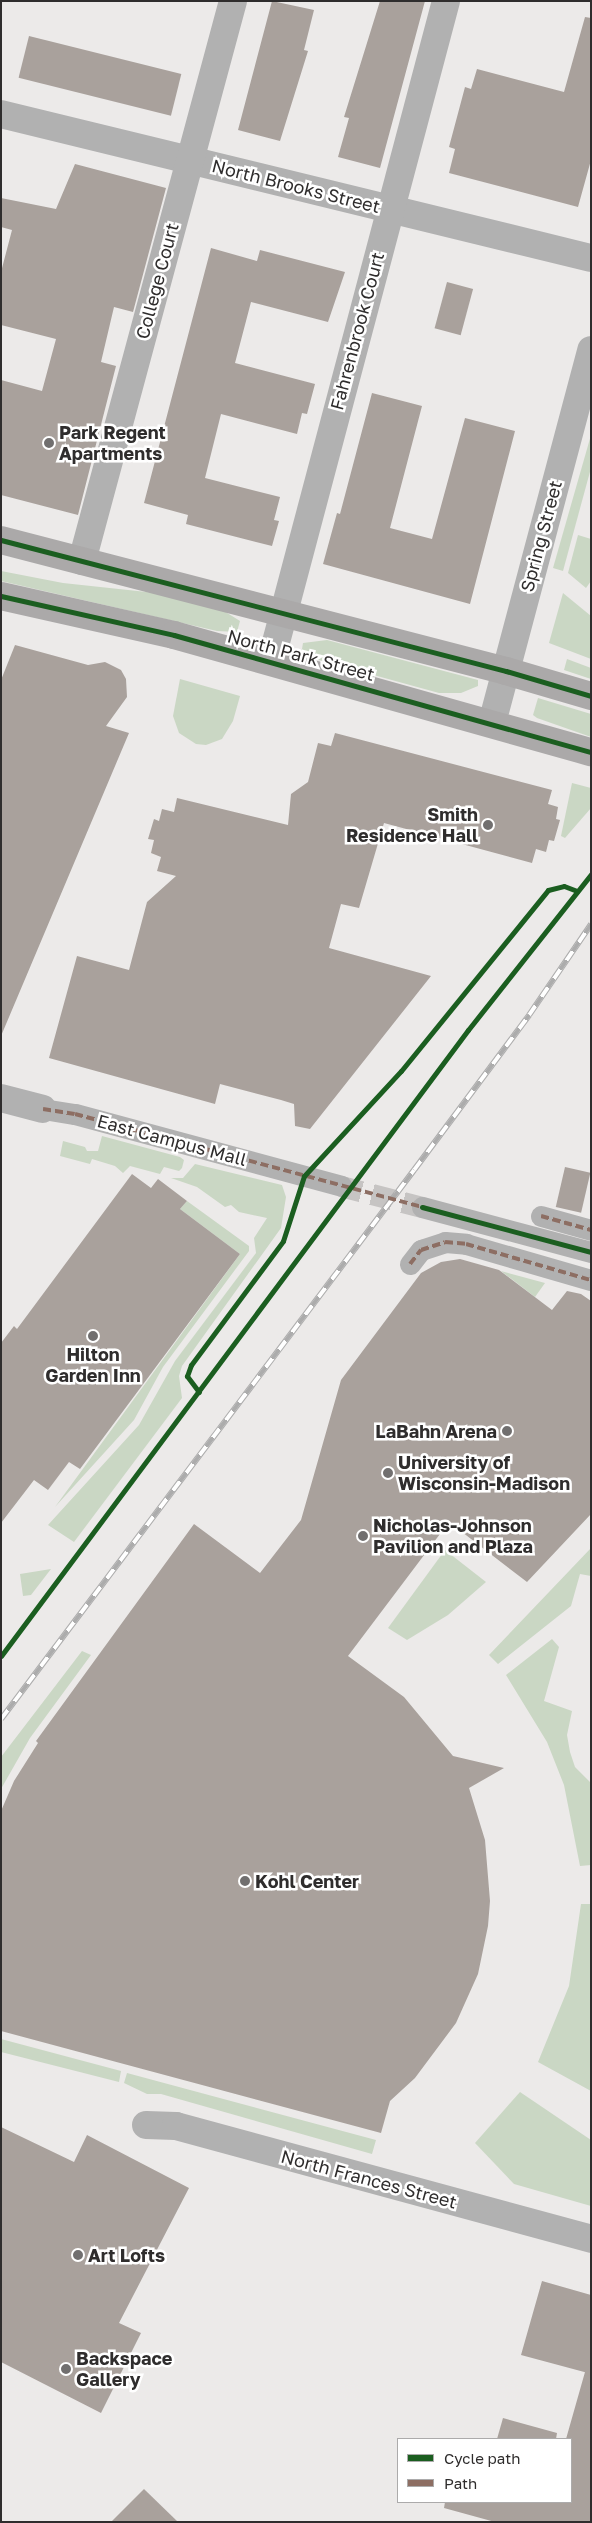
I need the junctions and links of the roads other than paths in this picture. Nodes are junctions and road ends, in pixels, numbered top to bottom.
1 (233, 1) edge
2 (446, 1) edge
3 (1, 114) edge
4 (190, 160) junction
5 (390, 209) junction
6 (591, 258) edge
7 (591, 350) edge
8 (1, 540) edge
9 (82, 561) junction
10 (1, 596) edge
11 (284, 614) junction
12 (271, 661) junction
13 (506, 671) junction
14 (591, 696) edge
15 (492, 723) junction
16 (591, 752) edge
17 (1, 1098) edge
18 (43, 1110) joint
19 (341, 1186) tunnel mouth
20 (422, 1207) tunnel mouth
21 (541, 1216) dead end
22 (591, 1230) edge
23 (591, 1252) edge
24 (410, 1264) dead end
25 (591, 1280) edge
26 (146, 2125) dead end
27 (591, 2240) edge

1 - 4 street, College Court
2 - 5 street, Fahrenbrook Court
3 - 4 street, North Brooks Street
4 - 5 street, North Brooks Street
4 - 9 street, College Court
5 - 6 street, North Brooks Street
5 - 11 street, Fahrenbrook Court
7 - 13 street, Spring Street
8 - 9 main road, North Park Street
9 - 11 main road, North Park Street
10 - 12 main road, North Park Street
11 - 12 street, Fahrenbrook Court
11 - 13 main road, North Park Street
12 - 15 main road, North Park Street
13 - 14 main road, North Park Street
13 - 15 street, Spring Street
15 - 16 main road, North Park Street
17 - 18 street, East Campus Mall
18 - 19 street, East Campus Mall
20 - 23 street
21 - 22 street
24 - 25 street
26 - 27 street, North Frances Street

